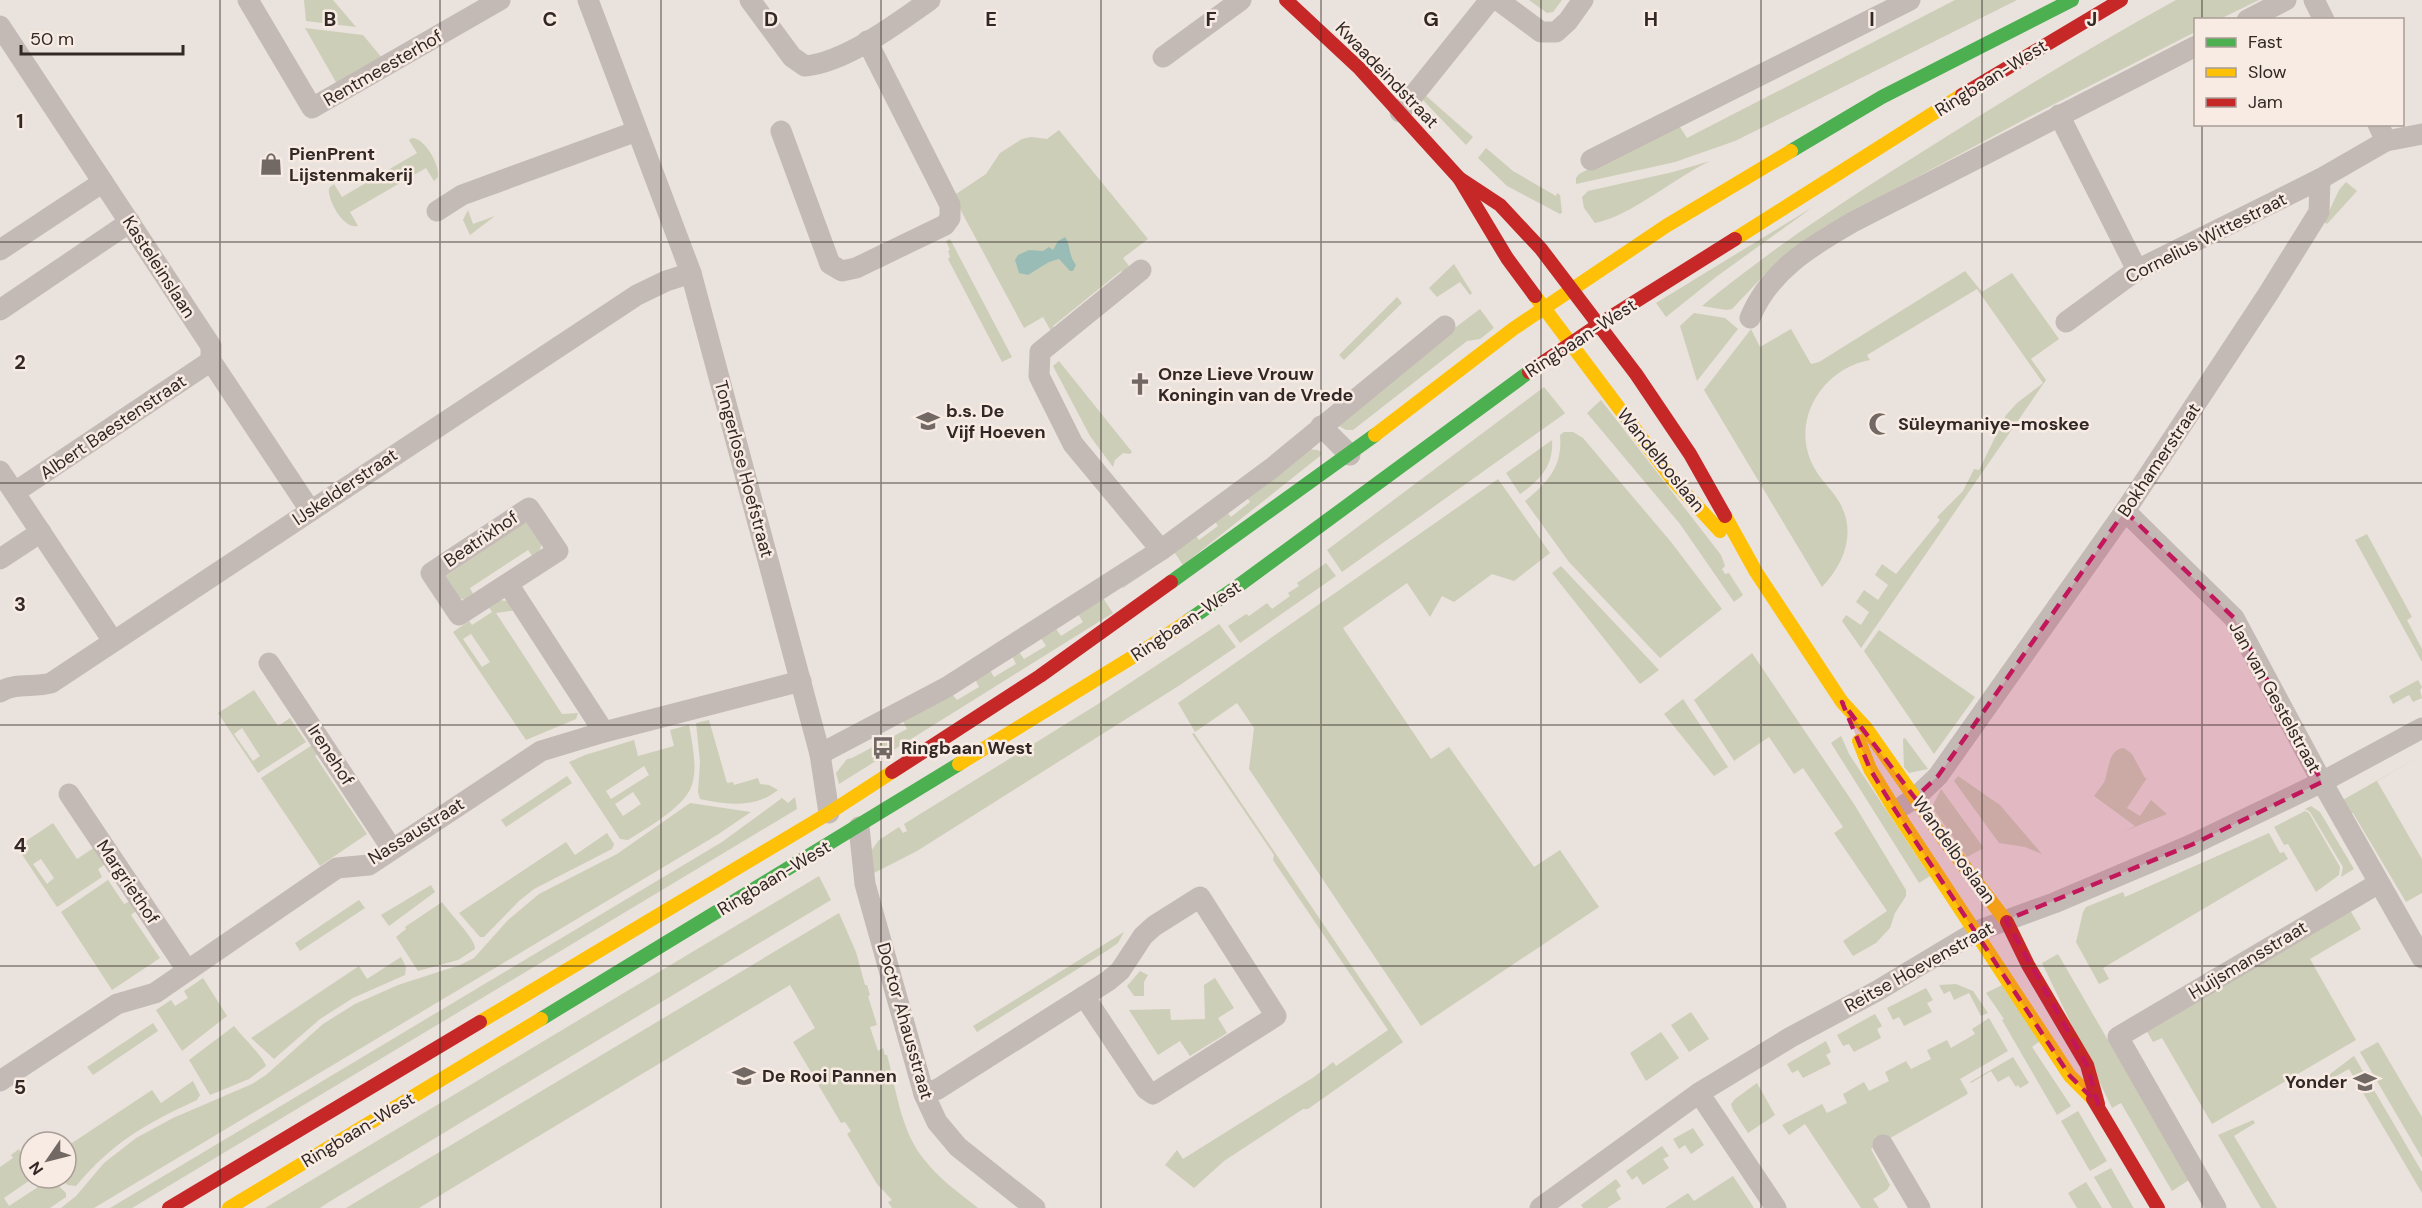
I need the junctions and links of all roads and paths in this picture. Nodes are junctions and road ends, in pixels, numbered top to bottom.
1 (248, 0) edge
2 (500, 0) edge
3 (750, 0) edge
4 (930, 0) edge
5 (1241, 0) edge
6 (1286, 0) edge
7 (1490, 0) edge
8 (1498, 0) edge
9 (1583, 0) edge
10 (1910, 0) edge
11 (2072, 0) edge
12 (2121, 0) edge
13 (2286, 0) edge
14 (2314, 0) edge
15 (596, 4) edge
16 (2251, 18) edge
17 (2323, 18) edge
18 (0, 26) edge
19 (867, 41) junction
20 (2194, 47) edge
21 (1163, 57) dead end
22 (1400, 112) junction
23 (2059, 115) junction
24 (637, 131) junction
25 (781, 131) dead end
26 (2382, 133) edge
27 (2422, 134) edge
28 (1591, 160) dead end
29 (1459, 178) junction
30 (2320, 179) junction
31 (103, 182) junction
32 (436, 212) dead end
33 (130, 222) junction
34 (0, 250) edge
35 (1141, 270) dead end
36 (2137, 270) junction
37 (691, 273) junction
38 (1570, 289) junction
39 (1544, 307) junction
40 (0, 310) edge
41 (1750, 318) dead end
42 (2066, 322) dead end
43 (1598, 325) junction
44 (1445, 326) dead end
45 (1572, 343) junction
46 (211, 362) junction
47 (1321, 426) junction
48 (1350, 455) junction
49 (6, 486) edge
50 (310, 510) junction
51 (2125, 511) junction
52 (41, 532) junction
53 (1161, 550) junction
54 (0, 559) edge
55 (1756, 572) junction
56 (508, 584) junction
57 (113, 641) junction
58 (269, 663) dead end
59 (801, 681) junction
60 (0, 692) edge
61 (1842, 702) junction
62 (2422, 728) edge
63 (604, 732) junction
64 (820, 754) junction
65 (2322, 782) junction
66 (69, 794) dead end
67 (1915, 798) junction
68 (1895, 810) junction
69 (830, 813) junction
70 (859, 827) junction
71 (392, 849) junction
72 (2379, 883) junction
73 (2006, 920) junction
74 (1977, 931) junction
75 (2422, 958) edge
76 (187, 970) junction
77 (1084, 996) junction
78 (0, 1082) edge
79 (1699, 1093) junction
80 (924, 1094) junction
81 (2098, 1104) junction
82 (1883, 1145) dead end
83 (169, 1208) edge
84 (229, 1208) edge
85 (1035, 1208) edge
86 (1540, 1208) edge
87 (1776, 1208) edge
88 (1920, 1208) edge
89 (2158, 1208) edge
90 (2216, 1208) edge

1 - 2 street, Rentmeesterhof
3 - 19 street
4 - 19 street
5 - 21 street
6 - 22 main road, Kwaadeindstraat
7 - 22 street
8 - 9 street
10 - 28 street
11 - 38 main road, Ringbaan-West
12 - 43 main road, Ringbaan-West
13 - 16 street
14 - 17 street
15 - 24 street, Tongerlose Hoefstraat
18 - 31 street, Kasteleinslaan
19 - 25 street
20 - 23 street
22 - 29 main road, Kwaadeindstraat
23 - 36 street
23 - 41 street
24 - 32 street
24 - 37 street, Tongerlose Hoefstraat
26 - 27 street
26 - 30 street
29 - 38 main road, Kwaadeindstraat
29 - 39 main road, Kwaadeindstraat
30 - 36 street, Cornelius Wittestraat
30 - 51 street, Bokhamerstraat
31 - 33 street, Kasteleinslaan
31 - 34 street
33 - 40 street
33 - 46 street, Kasteleinslaan
35 - 53 street
36 - 42 street, Cornelius Wittestraat
37 - 50 street, IJskelderstraat
37 - 59 street, Tongerlose Hoefstraat
38 - 39 main road, Ringbaan-West
38 - 43 main road, Wandelboslaan
39 - 45 main road, Wandelboslaan
39 - 48 main road, Ringbaan-West
43 - 45 main road, Ringbaan-West
43 - 55 main road, Wandelboslaan
44 - 47 street
45 - 55 main road, Wandelboslaan
45 - 70 main road, Ringbaan-West
46 - 49 street, Albert Baestenstraat
46 - 50 street, Kasteleinslaan
47 - 48 street
47 - 53 street
48 - 69 main road, Ringbaan-West
49 - 52 street
50 - 57 street, IJskelderstraat
51 - 65 street, Jan van Gestelstraat
51 - 67 street, Bokhamerstraat
52 - 54 street
52 - 57 street
53 - 64 street
55 - 61 main road, Wandelboslaan
56 - 56 street, Beatrixhof
56 - 63 street
57 - 60 street, IJskelderstraat
58 - 71 street, Irenehof
59 - 63 street, Nassaustraat
59 - 64 street, Tongerlose Hoefstraat
61 - 67 main road, Wandelboslaan
61 - 68 main road, Wandelboslaan
62 - 65 street, Reitse Hoevenstraat
63 - 71 street, Nassaustraat
64 - 69 street, Tongerlose Hoefstraat
65 - 72 street, Jan van Gestelstraat
65 - 73 street, Reitse Hoevenstraat
66 - 76 street, Margriethof
67 - 68 street, Bokhamerstraat
67 - 73 main road, Wandelboslaan
68 - 74 main road, Wandelboslaan
69 - 83 main road, Ringbaan-West
70 - 80 street, Doctor Ahausstraat
70 - 84 main road, Ringbaan-West
71 - 76 street, Nassaustraat
72 - 75 street, Jan van Gestelstraat
72 - 90 street, Huijsmansstraat
73 - 74 street, Reitse Hoevenstraat
73 - 81 main road, Wandelboslaan
74 - 79 street, Reitse Hoevenstraat
74 - 81 main road, Wandelboslaan
76 - 78 street, Nassaustraat
77 - 77 street
77 - 80 street
79 - 86 street, Reitse Hoevenstraat
79 - 87 street
80 - 85 street, Doctor Ahausstraat
81 - 89 main road, Wandelboslaan
82 - 88 street

